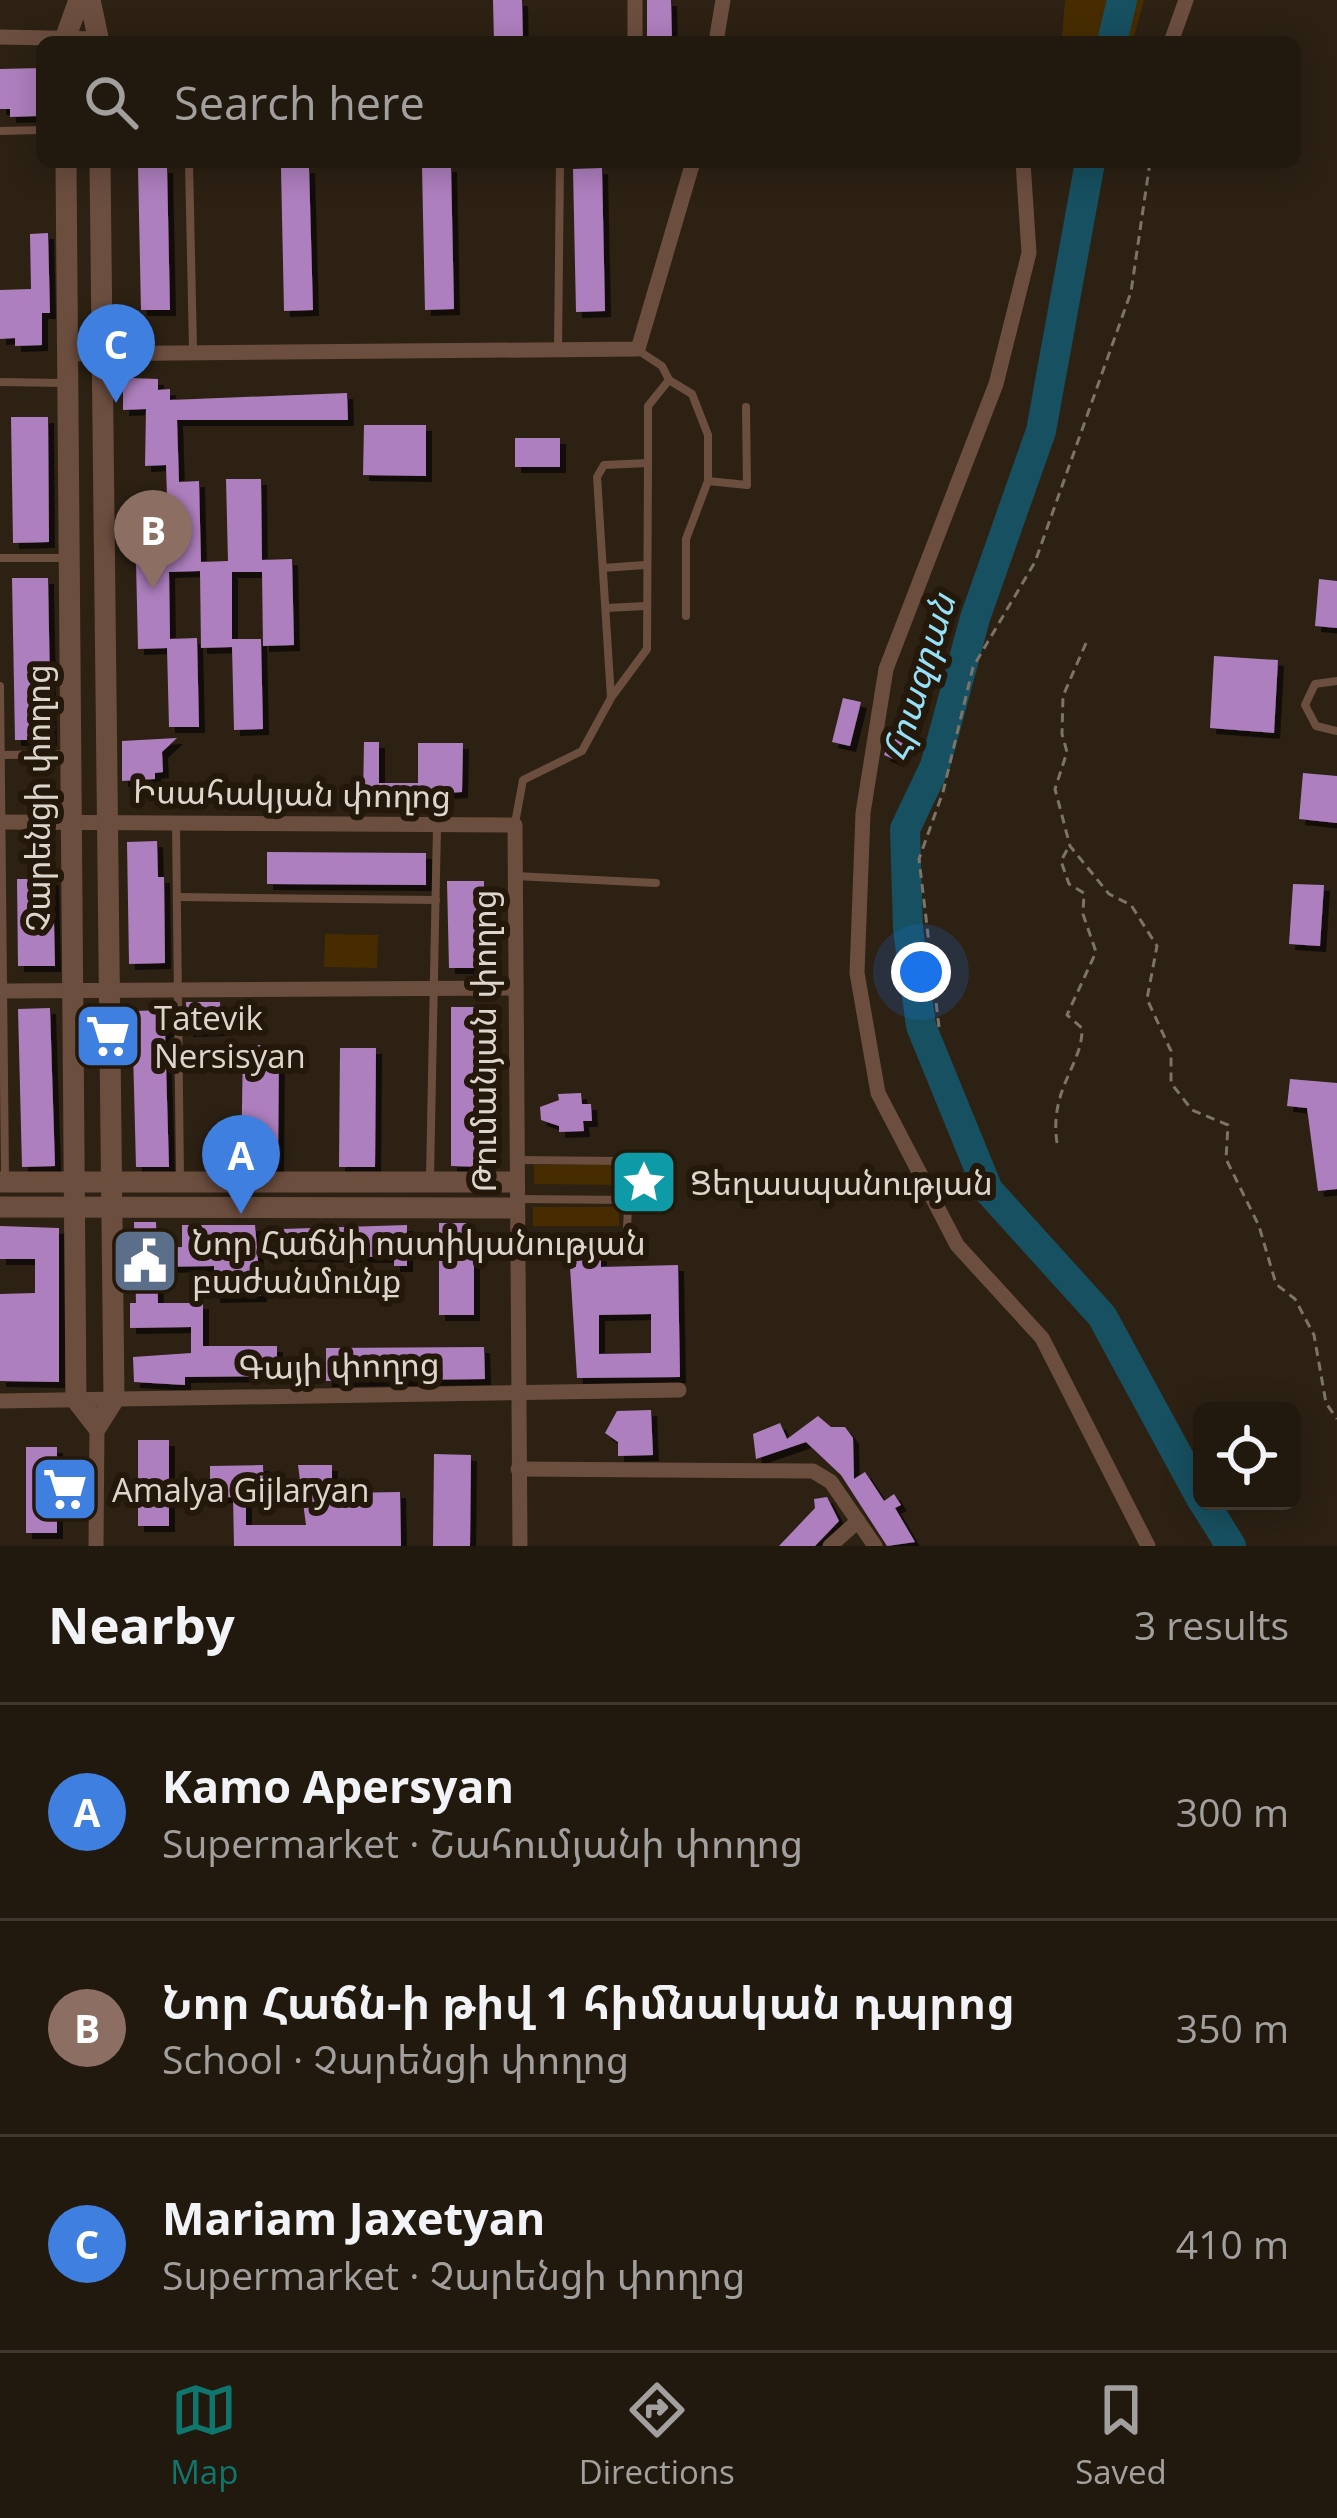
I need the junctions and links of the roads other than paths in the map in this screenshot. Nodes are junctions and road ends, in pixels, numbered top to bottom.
1 (79, 0) edge
2 (90, 0) edge
3 (635, 0) edge
4 (723, 0) edge
5 (1186, 0) edge
6 (66, 36) edge
7 (98, 36) edge
8 (634, 36) edge
9 (717, 36) edge
10 (1173, 36) edge
11 (0, 38) edge
12 (36, 39) edge
13 (36, 130) edge
14 (0, 131) edge
15 (67, 168) edge
16 (100, 168) edge
17 (189, 168) edge
18 (560, 168) edge
19 (691, 168) edge
20 (1023, 168) edge
21 (193, 350) junction
22 (558, 350) junction
23 (638, 350) junction
24 (68, 354) junction
25 (99, 354) junction
26 (669, 380) junction
27 (0, 382) edge
28 (69, 383) junction
29 (746, 407) dead end
30 (648, 463) junction
31 (708, 481) junction
32 (0, 558) edge
33 (69, 558) junction
34 (645, 565) junction
35 (603, 568) junction
36 (646, 606) junction
37 (606, 608) junction
38 (686, 616) dead end
39 (1337, 681) edge
40 (0, 686) edge
41 (610, 698) junction
42 (1337, 730) edge
43 (69, 754) junction
44 (2, 755) edge
45 (69, 821) junction
46 (106, 821) junction
47 (176, 821) junction
48 (2, 822) edge
49 (437, 824) junction
50 (515, 825) junction
51 (513, 876) junction
52 (656, 883) dead end
53 (177, 897) junction
54 (436, 899) junction
55 (107, 988) junction
56 (178, 988) junction
57 (513, 988) junction
58 (72, 989) junction
59 (434, 989) junction
60 (6, 991) junction
61 (3, 1182) edge
62 (76, 1182) junction
63 (110, 1182) junction
64 (180, 1182) junction
65 (430, 1182) junction
66 (513, 1187) junction
67 (630, 1199) junction
68 (0, 1208) edge
69 (76, 1208) junction
70 (110, 1208) junction
71 (514, 1248) junction
72 (680, 1390) dead end
73 (518, 1392) junction
74 (114, 1399) junction
75 (76, 1400) junction
76 (0, 1401) edge
77 (97, 1426) junction
78 (518, 1469) junction
79 (858, 1521) junction
80 (96, 1546) edge
81 (520, 1546) edge
82 (830, 1546) edge
83 (875, 1546) edge
84 (1148, 1546) edge

1 - 6 street
2 - 7 street
3 - 8 street
4 - 9 street
5 - 10 street
11 - 12 street
13 - 14 lane
15 - 24 street, Չարենցի փողոց
16 - 25 street, Չարենցի փողոց
17 - 21 lane
18 - 22 lane
19 - 23 street
20 - 84 street
21 - 22 street
21 - 25 street
22 - 23 street
23 - 26 lane
24 - 25 street
24 - 28 street, Չարենցի փողոց
25 - 46 street, Չարենցի փողոց
26 - 30 lane
26 - 31 lane
27 - 28 lane
28 - 33 street, Չարենցի փողոց
29 - 31 lane
30 - 34 lane
30 - 35 lane
31 - 38 lane
32 - 33 lane
33 - 43 street, Չարենցի փողոց
34 - 35 lane
34 - 36 lane
35 - 37 lane
36 - 37 lane
36 - 41 lane
37 - 41 lane
39 - 42 lane
40 - 44 lane
41 - 50 lane
43 - 44 lane
43 - 45 street, Չարենցի փողոց
44 - 48 lane
45 - 46 street, Իսահակյան փողոց
45 - 48 street, Իսահակյան փողոց
45 - 58 street, Չարենցի փողոց
46 - 47 street, Իսահակյան փողոց
46 - 55 street, Չարենցի փողոց
47 - 49 street, Իսահակյան փողոց
47 - 53 lane
48 - 60 lane
49 - 50 street, Իսահակյան փողոց
49 - 54 lane
50 - 51 street, Թումանյան փողոց
51 - 52 lane
51 - 57 street, Թումանյան փողոց
53 - 54 lane
53 - 56 lane
54 - 59 lane
55 - 56 street
55 - 58 street
55 - 63 street, Չարենցի փողոց
56 - 59 street
56 - 64 lane
57 - 59 street
57 - 66 street, Թումանյան փողոց
58 - 60 street
58 - 62 street, Չարենցի փողոց
59 - 65 lane
60 - 61 lane
61 - 62 street
62 - 63 street
62 - 69 street, Չարենցի փողոց
63 - 64 street
63 - 70 street, Չարենցի փողոց
64 - 65 street
65 - 66 street
66 - 67 lane
66 - 67 lane
66 - 70 street
66 - 71 street, Թումանյան փողոց
67 - 71 lane
68 - 69 street
69 - 70 street
69 - 75 street, Չարենցի փողոց
70 - 74 street, Չարենցի փողոց
71 - 73 street, Թումանյան փողոց
72 - 73 street, Գայի փողոց
73 - 74 street, Գայի փողոց
73 - 78 street, Թումանյան փողոց
74 - 75 street, Գայի փողոց
74 - 77 street
75 - 76 street, Գայի փողոց
75 - 77 street
77 - 80 street
78 - 79 street
78 - 81 street, Թումանյան փողոց
79 - 82 street
79 - 83 street

